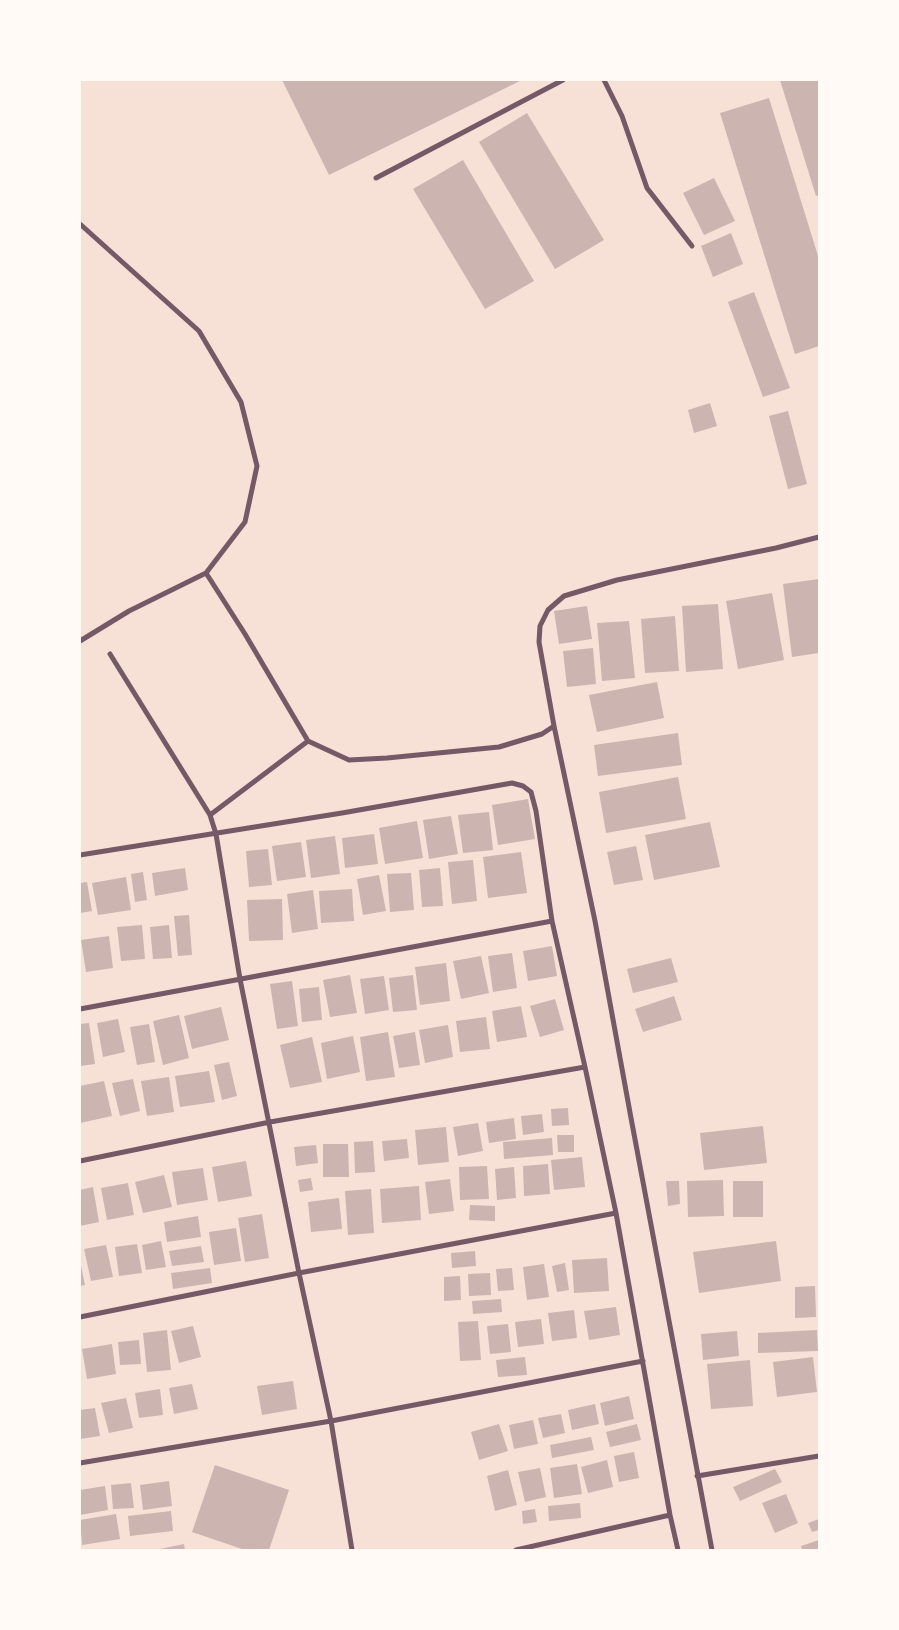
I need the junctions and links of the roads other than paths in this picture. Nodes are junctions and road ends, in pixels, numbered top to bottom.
1 (563, 80) edge
2 (604, 80) edge
3 (376, 178) dead end
4 (80, 224) edge
5 (692, 246) dead end
6 (819, 537) edge
7 (206, 573) junction
8 (80, 641) edge
9 (110, 654) dead end
10 (554, 726) junction
11 (308, 741) junction
12 (210, 815) junction
13 (216, 834) junction
14 (80, 855) edge
15 (552, 921) junction
16 (240, 979) junction
17 (80, 1008) edge
18 (585, 1067) junction
19 (270, 1122) junction
20 (80, 1161) edge
21 (616, 1213) junction
22 (299, 1273) junction
23 (80, 1317) edge
24 (643, 1360) junction
25 (331, 1421) junction
26 (819, 1456) edge
27 (80, 1463) edge
28 (697, 1476) junction
29 (670, 1515) junction
30 (352, 1550) edge
31 (516, 1550) edge
32 (678, 1550) edge
33 (712, 1550) edge

1 - 3 street
2 - 5 street
4 - 7 street
6 - 10 street
7 - 8 street
7 - 11 street
9 - 12 street
10 - 11 street
10 - 28 street
11 - 12 street
12 - 13 street
13 - 14 street
13 - 15 street
13 - 16 street
15 - 16 street
15 - 18 street
16 - 17 street
16 - 19 street
18 - 19 street
18 - 21 street
19 - 20 street
19 - 22 street
21 - 22 street
21 - 24 street
22 - 23 street
22 - 25 street
24 - 25 street
24 - 29 street
25 - 27 street
25 - 30 street
26 - 28 street
28 - 33 street
29 - 31 street
29 - 32 street

